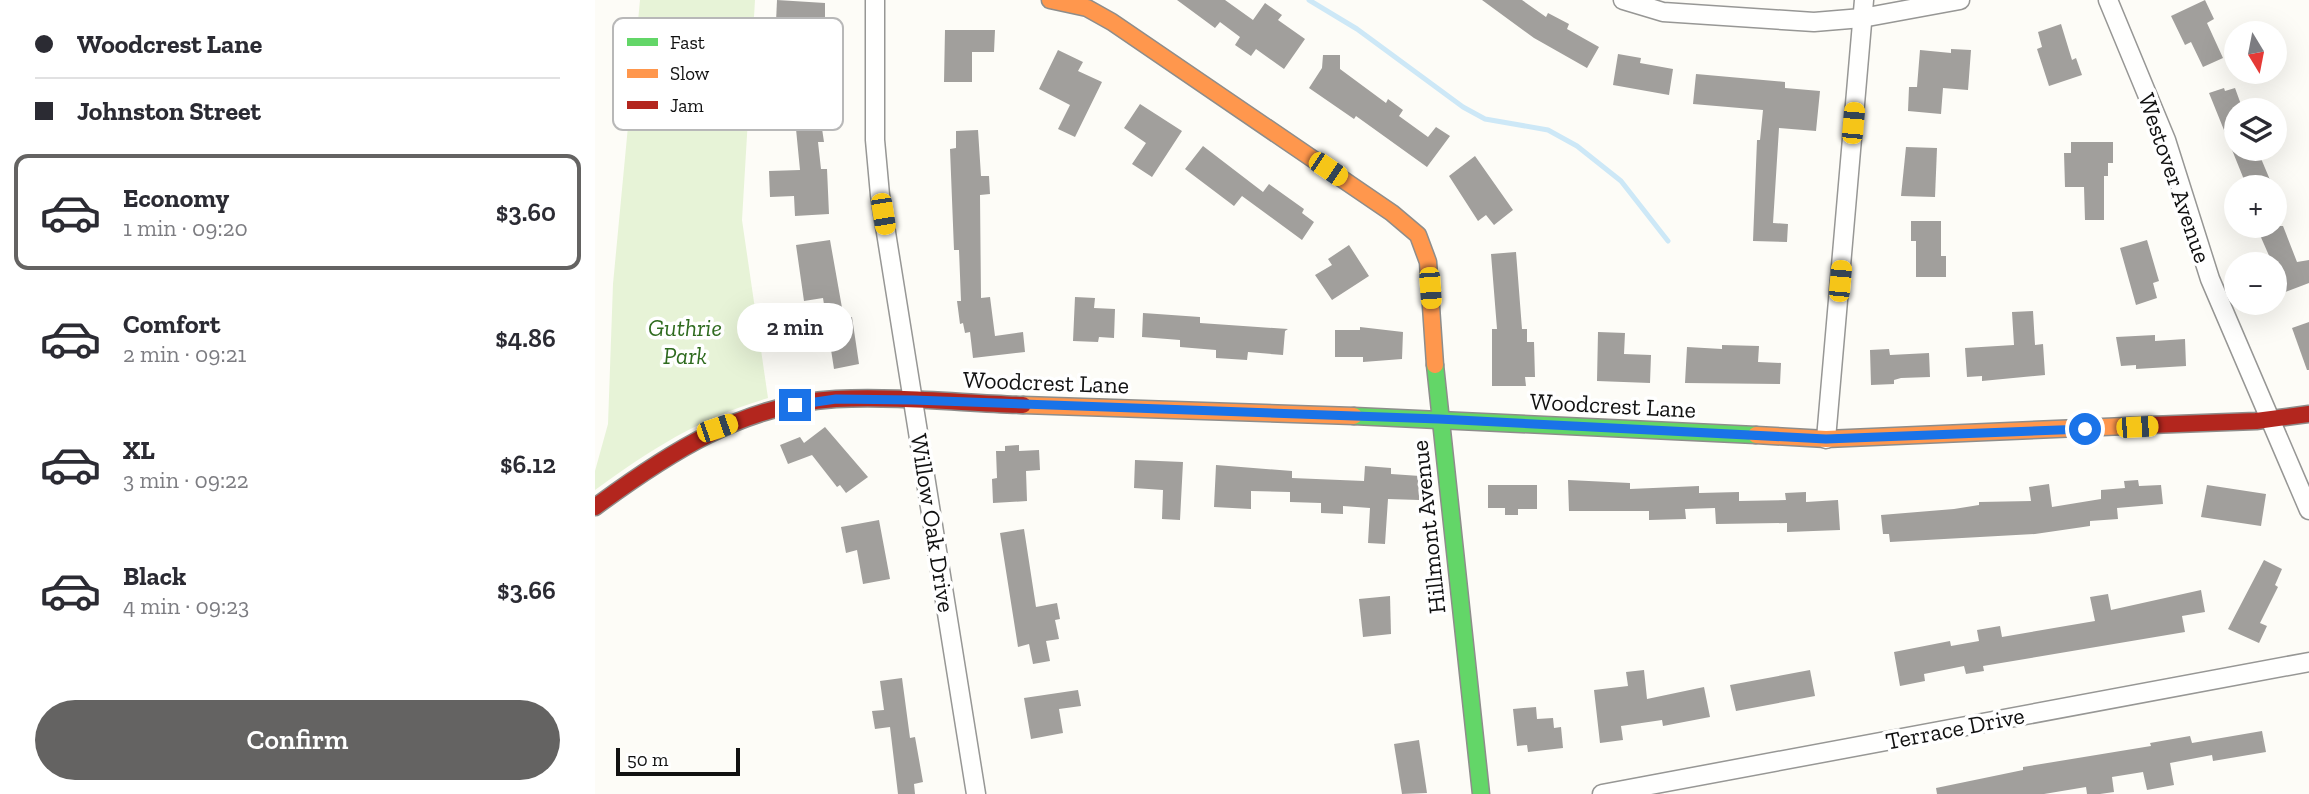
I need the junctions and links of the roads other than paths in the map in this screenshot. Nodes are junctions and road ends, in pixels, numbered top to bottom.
1 (875, 0) edge
2 (1050, 0) edge
3 (1623, 0) edge
4 (1960, 0) edge
5 (2108, 0) edge
6 (1863, 9) edge
7 (913, 400) junction
8 (2309, 414) edge
9 (1439, 419) junction
10 (2271, 420) junction
11 (1826, 439) junction
12 (595, 508) edge
13 (2309, 510) edge
14 (2309, 662) edge
15 (976, 794) edge
16 (1481, 794) edge
17 (1602, 794) edge

1 - 7 street, Willow Oak Drive
2 - 9 street, Hillmont Avenue
3 - 6 street
4 - 6 street
5 - 10 street, Westover Avenue
6 - 11 street
7 - 9 street, Woodcrest Lane
7 - 12 street, Woodcrest Lane
7 - 15 street, Willow Oak Drive
8 - 10 street, Woodcrest Lane
9 - 11 street, Woodcrest Lane
9 - 16 street, Hillmont Avenue
10 - 11 street, Woodcrest Lane
10 - 13 street, Westover Avenue
14 - 17 street, Terrace Drive

